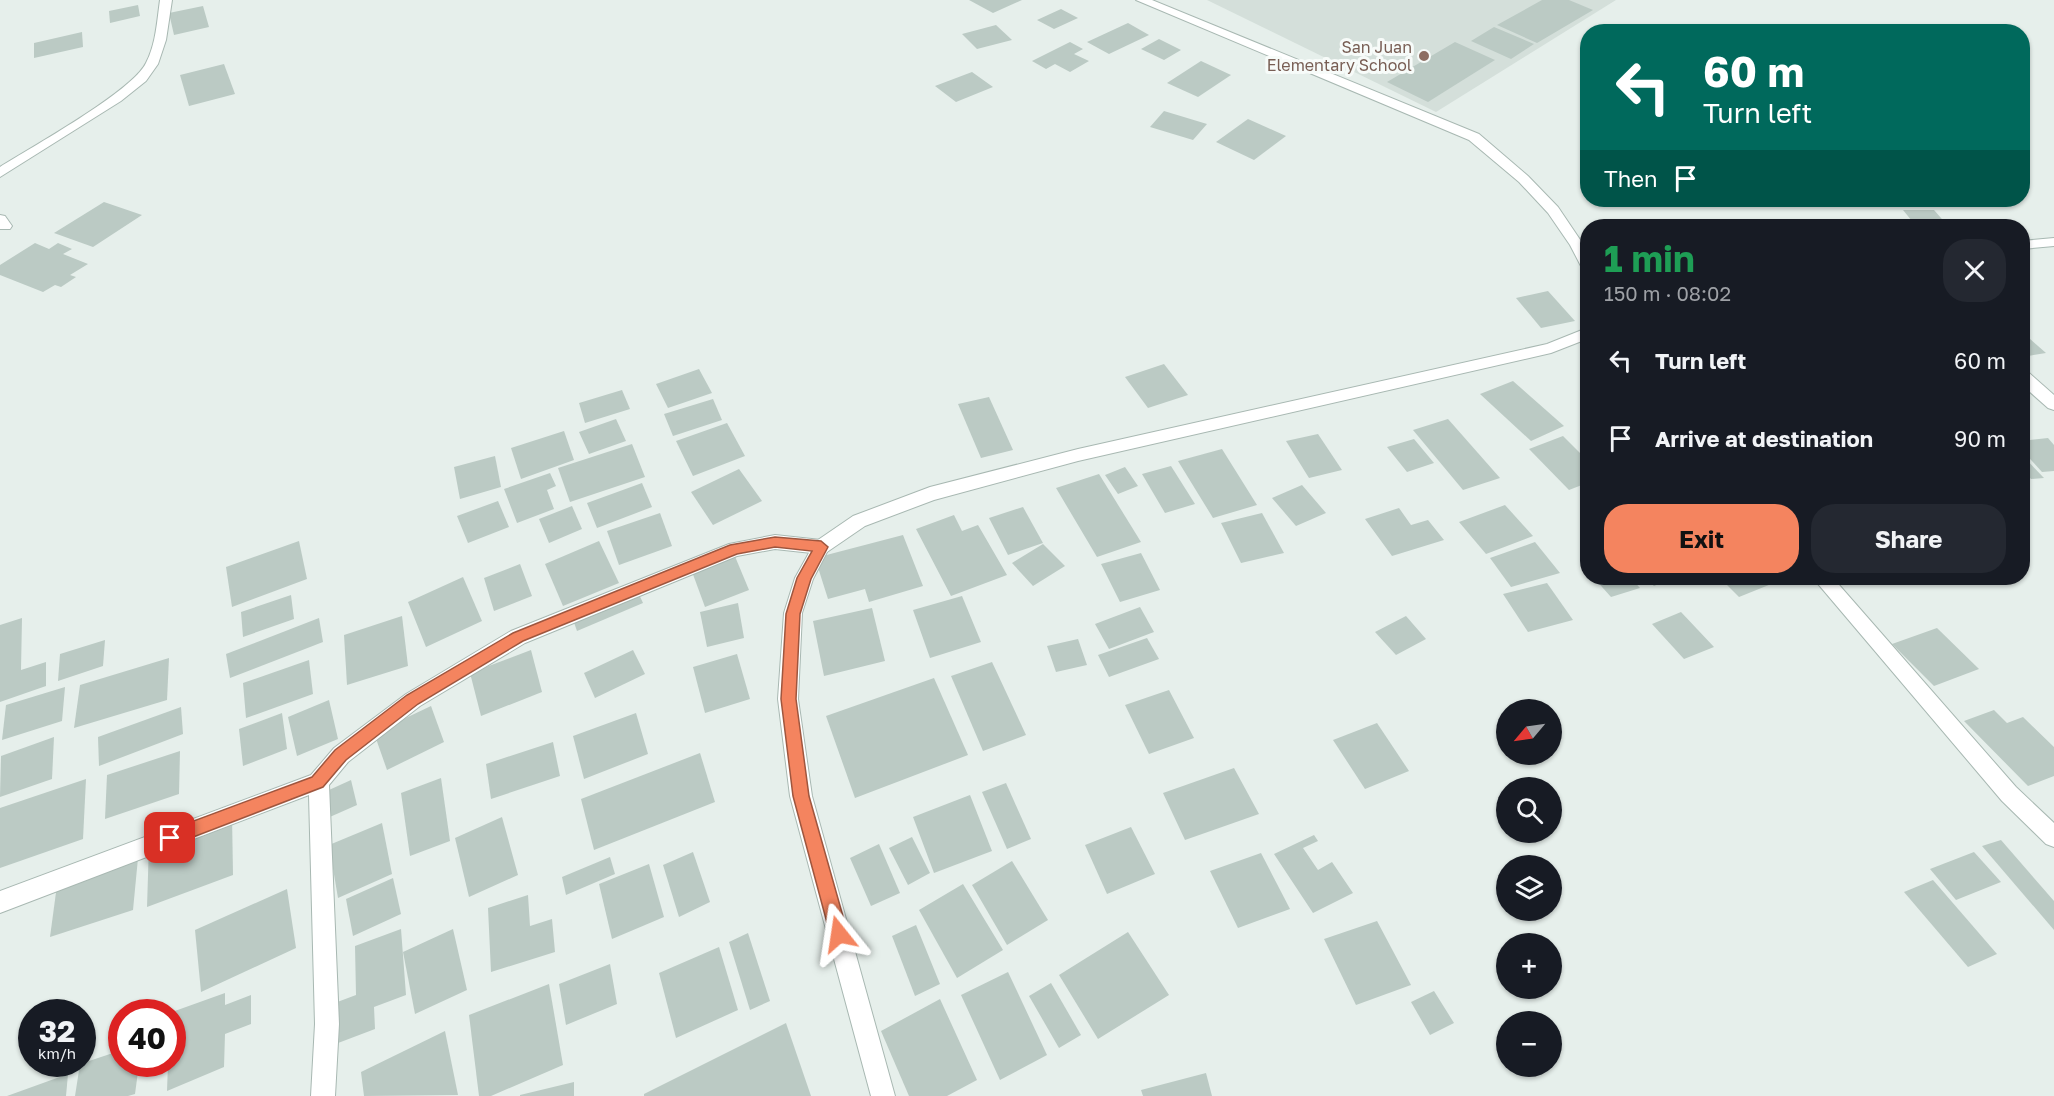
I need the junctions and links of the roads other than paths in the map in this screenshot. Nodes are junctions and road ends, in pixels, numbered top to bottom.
1 (166, 0) edge
2 (1142, 0) edge
3 (0, 173) edge
4 (2054, 242) edge
5 (2030, 244) edge
6 (1580, 253) edge
7 (1580, 336) edge
8 (2030, 383) edge
9 (2054, 404) edge
10 (821, 547) junction
11 (1828, 585) edge
12 (318, 782) junction
13 (2054, 837) edge
14 (0, 902) edge
15 (323, 1096) edge
16 (883, 1096) edge

1 - 3 street
2 - 6 street
4 - 5 street
7 - 10 street
8 - 9 street
10 - 12 street
10 - 16 street
11 - 13 street
12 - 14 street
12 - 15 street

